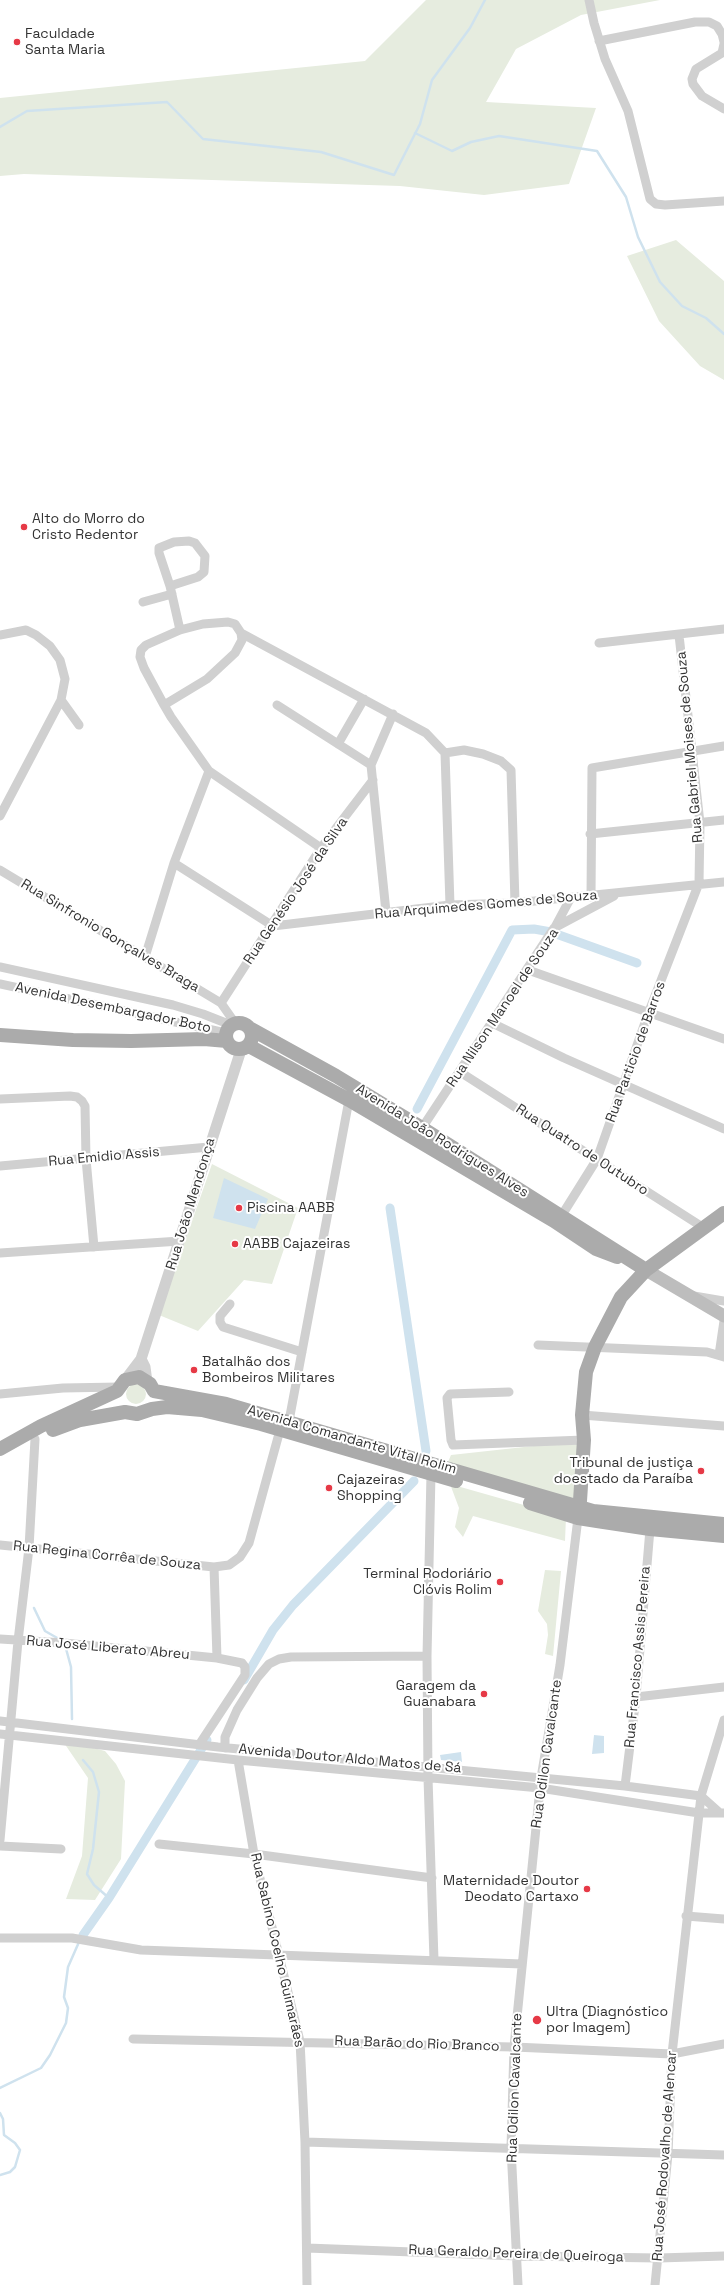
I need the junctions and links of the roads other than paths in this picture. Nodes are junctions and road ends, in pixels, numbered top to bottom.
1 (589, 0) edge
2 (599, 41) junction
3 (724, 43) edge
4 (724, 109) edge
5 (724, 201) edge
6 (171, 590) junction
7 (143, 602) dead end
8 (724, 629) edge
9 (180, 630) junction
10 (241, 633) junction
11 (0, 635) edge
12 (680, 635) junction
13 (600, 643) dead end
14 (364, 699) junction
15 (61, 700) junction
16 (164, 705) junction
17 (277, 705) dead end
18 (393, 714) junction
19 (79, 725) dead end
20 (338, 744) junction
21 (724, 746) edge
22 (692, 751) junction
23 (445, 753) junction
24 (371, 765) junction
25 (209, 771) junction
26 (372, 780) junction
27 (0, 816) edge
28 (724, 820) edge
29 (700, 823) junction
30 (590, 834) junction
31 (321, 848) junction
32 (174, 862) junction
33 (0, 870) edge
34 (724, 882) edge
35 (699, 883) junction
36 (618, 894) junction
37 (591, 897) junction
38 (570, 899) junction
39 (515, 903) junction
40 (450, 905) junction
41 (386, 912) junction
42 (272, 926) junction
43 (554, 928) junction
44 (145, 957) junction
45 (0, 967) edge
46 (528, 970) junction
47 (0, 984) edge
48 (150, 1000) junction
49 (221, 1003) junction
50 (648, 1014) junction
51 (147, 1016) junction
52 (492, 1023) junction
53 (251, 1029) junction
54 (230, 1030) junction
55 (0, 1035) edge
56 (724, 1039) edge
57 (245, 1048) junction
58 (460, 1072) junction
59 (624, 1085) junction
60 (0, 1099) edge
61 (349, 1100) junction
62 (422, 1128) junction
63 (724, 1129) edge
64 (209, 1147) junction
65 (86, 1159) junction
66 (598, 1159) junction
67 (0, 1166) edge
68 (724, 1213) edge
69 (562, 1215) junction
70 (704, 1228) junction
71 (180, 1241) junction
72 (94, 1247) junction
73 (0, 1253) edge
74 (628, 1260) junction
75 (646, 1270) junction
76 (690, 1295) junction
77 (724, 1301) edge
78 (230, 1304) dead end
79 (724, 1316) edge
80 (724, 1321) edge
81 (538, 1345) dead end
82 (595, 1347) junction
83 (302, 1352) junction
84 (722, 1356) edge
85 (141, 1359) junction
86 (120, 1386) junction
87 (151, 1387) junction
88 (509, 1392) dead end
89 (0, 1394) edge
90 (152, 1409) junction
91 (125, 1412) junction
92 (582, 1415) junction
93 (285, 1426) junction
94 (724, 1426) edge
95 (35, 1439) junction
96 (584, 1440) junction
97 (0, 1449) edge
98 (0, 1459) edge
99 (432, 1474) junction
100 (579, 1513) junction
101 (724, 1524) edge
102 (650, 1529) junction
103 (724, 1536) edge
104 (0, 1545) edge
105 (30, 1548) junction
106 (214, 1567) junction
107 (0, 1639) edge
108 (18, 1641) junction
109 (427, 1656) junction
110 (217, 1658) junction
111 (724, 1687) edge
112 (636, 1697) junction
113 (724, 1720) edge
114 (0, 1721) edge
115 (11, 1722) junction
116 (0, 1734) edge
117 (10, 1735) junction
118 (201, 1745) junction
119 (221, 1747) junction
120 (238, 1760) junction
121 (429, 1766) junction
122 (428, 1778) junction
123 (541, 1778) junction
124 (602, 1784) junction
125 (625, 1786) junction
126 (540, 1788) junction
127 (701, 1796) junction
128 (601, 1798) junction
129 (699, 1813) junction
130 (722, 1813) edge
131 (0, 1840) edge
132 (159, 1844) dead end
133 (0, 1846) edge
134 (61, 1849) dead end
135 (254, 1854) junction
136 (432, 1878) junction
137 (686, 1916) junction
138 (724, 1919) edge
139 (0, 1938) edge
140 (278, 1954) junction
141 (434, 1960) junction
142 (522, 1964) junction
143 (133, 2039) dead end
144 (300, 2041) junction
145 (724, 2044) edge
146 (514, 2047) junction
147 (672, 2054) junction
148 (305, 2142) junction
149 (511, 2148) junction
150 (668, 2154) junction
151 (724, 2155) edge
152 (307, 2248) junction
153 (518, 2256) junction
154 (724, 2256) edge
155 (659, 2258) junction
156 (307, 2285) edge
157 (518, 2285) edge
158 (655, 2285) edge

1 - 2 street
2 - 3 street
2 - 5 street
3 - 4 street
6 - 6 street
6 - 7 street
6 - 9 street
8 - 12 street
9 - 10 street
9 - 16 street
10 - 14 street
10 - 16 street
11 - 15 street
12 - 13 street
12 - 22 street, Rua Gabriel Moises de Souza
14 - 18 street
14 - 20 street
15 - 19 street
15 - 27 street
16 - 25 street
17 - 20 street
18 - 23 street
18 - 24 street
20 - 24 street
21 - 22 street
22 - 29 street, Rua Gabriel Moises de Souza
22 - 30 street
23 - 39 street
23 - 40 street
24 - 26 street
25 - 31 street
25 - 32 street
26 - 31 street, Rua Genésio José da Silva
26 - 41 street
28 - 29 street
29 - 30 street
29 - 35 street, Rua Gabriel Moises de Souza
30 - 37 street
31 - 42 street, Rua Genésio José da Silva
32 - 42 street
32 - 44 street
33 - 44 street, Rua Sinfronio Gonçalves Braga
34 - 35 street, Rua Arquimedes Gomes de Souza
35 - 36 street, Rua Arquimedes Gomes de Souza
35 - 50 street, Rua Particio de Barros
36 - 37 street, Rua Arquimedes Gomes de Souza
36 - 43 street, Rua Nilson Manoel de Souza
37 - 38 street, Rua Arquimedes Gomes de Souza
38 - 39 street, Rua Arquimedes Gomes de Souza
38 - 43 street
39 - 40 street, Rua Arquimedes Gomes de Souza
40 - 41 street, Rua Arquimedes Gomes de Souza
41 - 42 street, Rua Arquimedes Gomes de Souza
42 - 49 street, Rua Genésio José da Silva
43 - 46 street, Rua Nilson Manoel de Souza
44 - 49 street, Rua Sinfronio Gonçalves Braga
45 - 48 street, Avenida Desembargador Boto
46 - 50 street
46 - 52 street, Rua Nilson Manoel de Souza
47 - 51 street, Avenida Desembargador Boto
48 - 51 street
48 - 54 street, Avenida Desembargador Boto
49 - 54 street
50 - 56 street
50 - 59 street, Rua Particio de Barros
51 - 54 street, Avenida Desembargador Boto
52 - 58 street, Rua Nilson Manoel de Souza
52 - 59 street
53 - 54 main road
53 - 57 main road
53 - 62 main road, Avenida João Rodrigues Alves
54 - 55 main road
54 - 57 main road
57 - 61 main road, Avenida João Rodrigues Alves
57 - 64 street, Rua João Mendonça
58 - 62 street, Rua Nilson Manoel de Souza
58 - 66 street, Rua Quatro de Outubro
59 - 63 street
59 - 66 street, Rua Particio de Barros
60 - 65 street
61 - 74 main road, Avenida João Rodrigues Alves
61 - 83 street
62 - 69 main road, Avenida João Rodrigues Alves
64 - 65 street, Rua Emidio Assis
64 - 71 street, Rua João Mendonça
65 - 67 street, Rua Emidio Assis
65 - 72 street
66 - 69 street, Rua Particio de Barros
66 - 70 street, Rua Quatro de Outubro
68 - 70 main road, Rua Odilon Cavalcante
69 - 74 main road, Avenida João Rodrigues Alves
70 - 75 main road, Rua Odilon Cavalcante
71 - 72 street
71 - 85 street, Rua João Mendonça
72 - 73 street
74 - 75 main road, Avenida João Rodrigues Alves
75 - 76 main road, Avenida João Rodrigues Alves
75 - 82 main road, Rua Odilon Cavalcante
76 - 77 street
76 - 79 main road, Avenida João Rodrigues Alves
78 - 83 street
80 - 84 street
81 - 82 street
82 - 84 street
82 - 92 main road, Rua Odilon Cavalcante
83 - 93 street
85 - 86 street, Rua João Mendonça
85 - 87 street
86 - 87 main road, Avenida Comandante Vital Rolim
86 - 89 street
86 - 91 main road
86 - 97 main road, Avenida Comandante Vital Rolim
87 - 90 main road
87 - 93 main road, Avenida Comandante Vital Rolim
88 - 96 street
90 - 91 main road, Avenida Comandante Vital Rolim
90 - 93 main road, Avenida Comandante Vital Rolim
91 - 95 main road, Avenida Comandante Vital Rolim
92 - 94 street
92 - 96 main road, Rua Odilon Cavalcante
93 - 99 main road, Avenida Comandante Vital Rolim
93 - 100 main road, Avenida Comandante Vital Rolim
93 - 106 street
95 - 98 main road, Avenida Comandante Vital Rolim
95 - 105 street
96 - 100 main road, Rua Odilon Cavalcante
99 - 100 main road, Avenida Comandante Vital Rolim
99 - 109 street
100 - 101 main road, Avenida Comandante Vital Rolim
100 - 102 main road, Avenida Comandante Vital Rolim
100 - 123 street, Rua Odilon Cavalcante
102 - 103 main road, Avenida Comandante Vital Rolim
102 - 112 street, Rua Francisco Assis Pereira
104 - 105 street, Rua Regina Corrêa de Souza
105 - 106 street, Rua Regina Corrêa de Souza
105 - 108 street
106 - 110 street
107 - 108 street, Rua José Liberato Abreu
108 - 110 street, Rua José Liberato Abreu
108 - 115 street
109 - 119 street
109 - 121 street
110 - 118 street, Rua José Liberato Abreu
111 - 112 street
112 - 125 street, Rua Francisco Assis Pereira
113 - 127 street, Rua José Rodovalho de Alencar
114 - 115 street, Avenida Doutor Aldo Matos de Sá
115 - 117 street
115 - 118 street, Avenida Doutor Aldo Matos de Sá
116 - 117 street, Avenida Doutor Aldo Matos de Sá
117 - 120 street, Avenida Doutor Aldo Matos de Sá
117 - 131 street
118 - 119 street, Avenida Doutor Aldo Matos de Sá
119 - 121 street, Avenida Doutor Aldo Matos de Sá
120 - 122 street, Avenida Doutor Aldo Matos de Sá
120 - 135 street, Rua Sabino Coelho Guimarães
121 - 122 street
121 - 123 street, Avenida Doutor Aldo Matos de Sá
122 - 126 street, Avenida Doutor Aldo Matos de Sá
122 - 136 street
123 - 124 street, Avenida Doutor Aldo Matos de Sá
123 - 126 street, Rua Odilon Cavalcante
124 - 125 street, Avenida Doutor Aldo Matos de Sá
124 - 128 street
125 - 127 street, Avenida Doutor Aldo Matos de Sá
126 - 128 street, Avenida Doutor Aldo Matos de Sá
126 - 142 street, Rua Odilon Cavalcante
127 - 129 street, Rua José Rodovalho de Alencar
127 - 130 street
128 - 129 street, Avenida Doutor Aldo Matos de Sá
129 - 130 street, Avenida Doutor Aldo Matos de Sá
129 - 137 street, Rua José Rodovalho de Alencar
132 - 135 street
133 - 134 street
135 - 136 street
135 - 140 street, Rua Sabino Coelho Guimarães
136 - 141 street
137 - 138 street
137 - 147 street, Rua José Rodovalho de Alencar
139 - 140 street
140 - 141 street
140 - 144 street, Rua Sabino Coelho Guimarães
141 - 142 street
142 - 146 street, Rua Odilon Cavalcante
143 - 144 street, Rua Barāo do Rio Branco
144 - 146 street, Rua Barāo do Rio Branco
144 - 148 street, Rua Sabino Coelho Guimarães
145 - 147 street, Rua Barāo do Rio Branco
146 - 147 street, Rua Barāo do Rio Branco
146 - 149 street, Rua Odilon Cavalcante
147 - 150 street, Rua José Rodovalho de Alencar
148 - 149 street
148 - 152 street, Rua Sabino Coelho Guimarães
149 - 150 street
149 - 153 street, Rua Odilon Cavalcante
150 - 151 street
150 - 155 street, Rua José Rodovalho de Alencar
152 - 153 street, Rua Geraldo Pereira de Queiroga
152 - 156 street, Rua Sabino Coelho Guimarães
153 - 155 street, Rua Geraldo Pereira de Queiroga
153 - 157 street, Rua Odilon Cavalcante
154 - 155 street, Rua Geraldo Pereira de Queiroga
155 - 158 street, Rua José Rodovalho de Alencar

